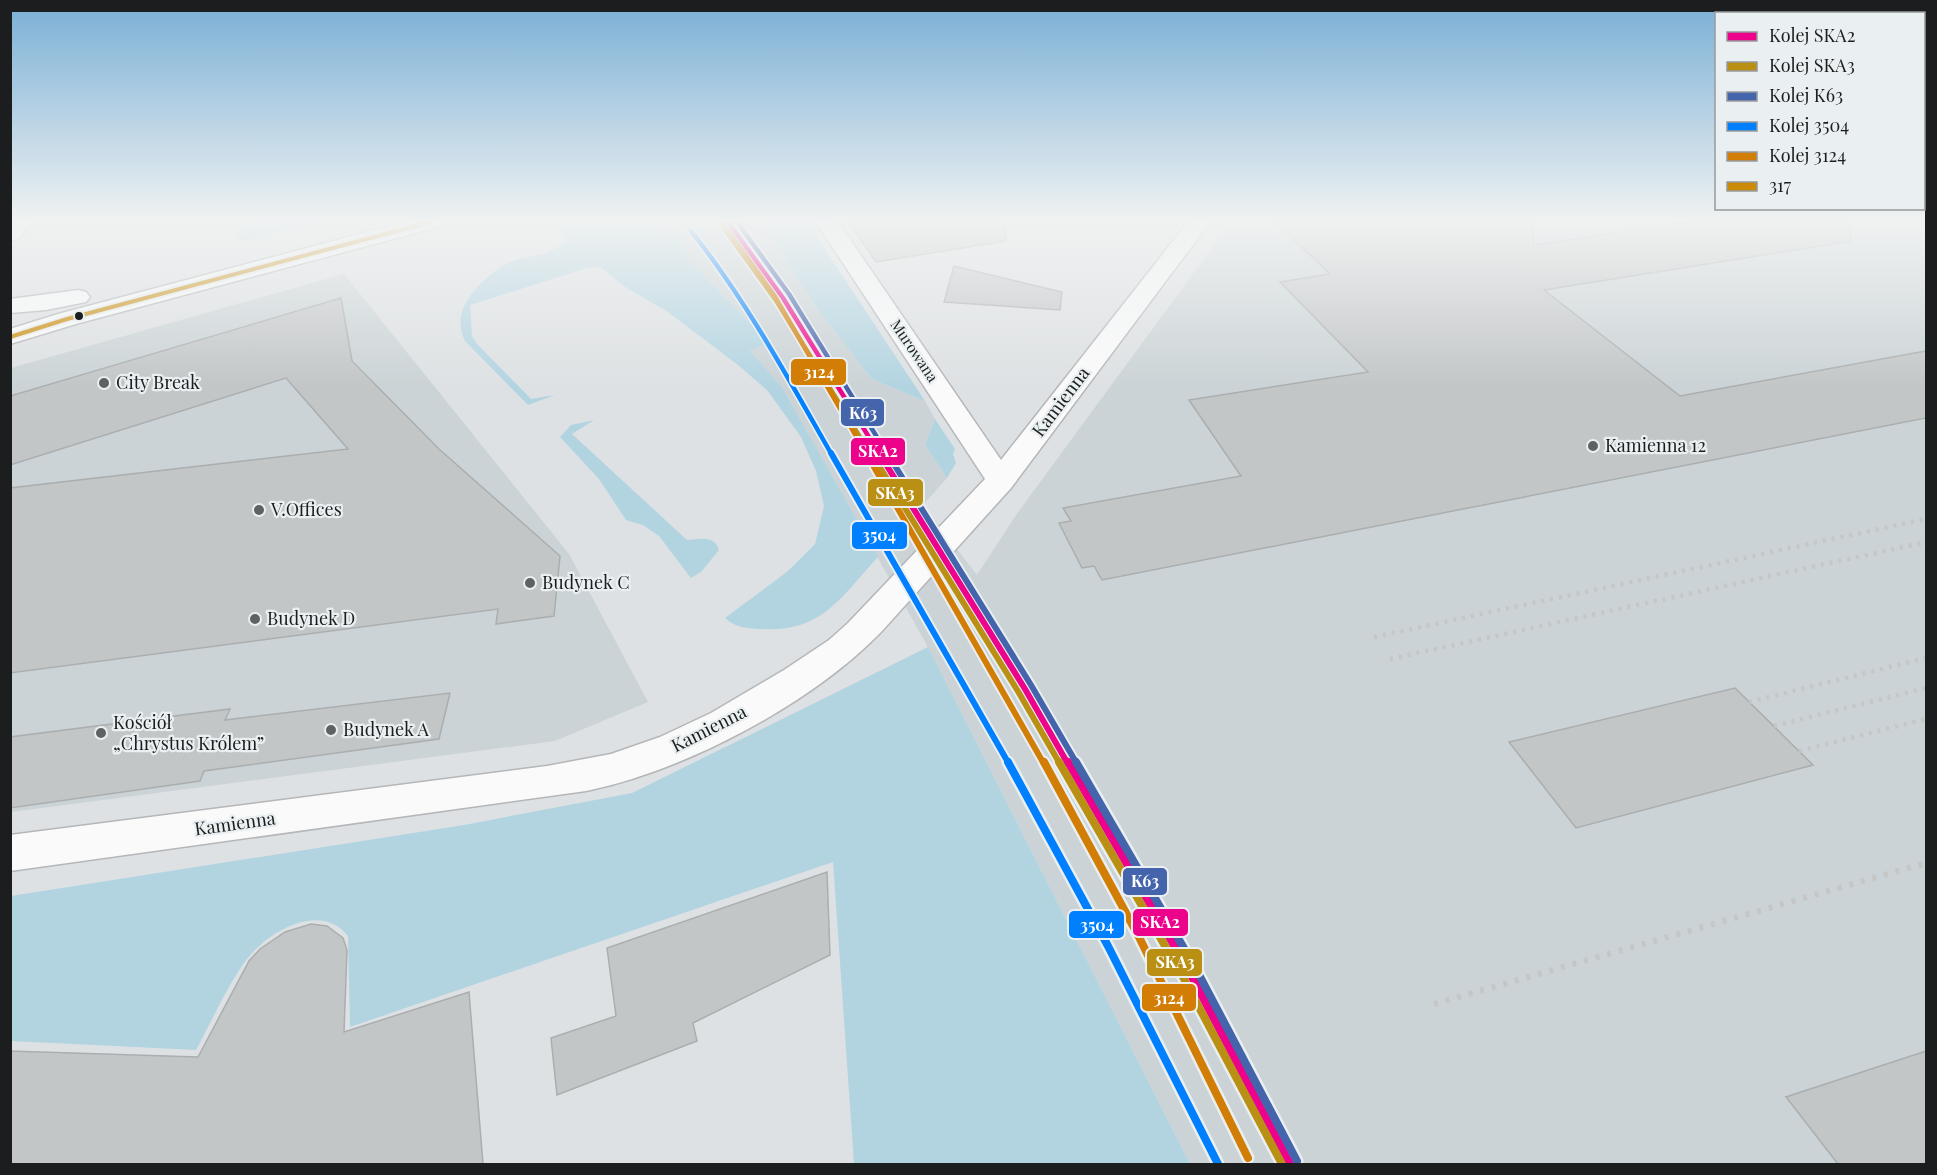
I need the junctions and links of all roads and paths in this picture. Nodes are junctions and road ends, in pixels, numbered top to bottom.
1 (152, 277) edge
2 (226, 277) edge
3 (864, 277) edge
4 (1157, 277) edge
5 (10, 306) edge
6 (39, 327) junction
7 (10, 332) edge
8 (10, 337) edge
9 (1001, 481) junction
10 (10, 853) edge

1 - 5 street
2 - 6 street
3 - 9 street, Murowana
4 - 9 street, Kamienna
6 - 7 street
6 - 8 street
9 - 10 street, Kamienna

